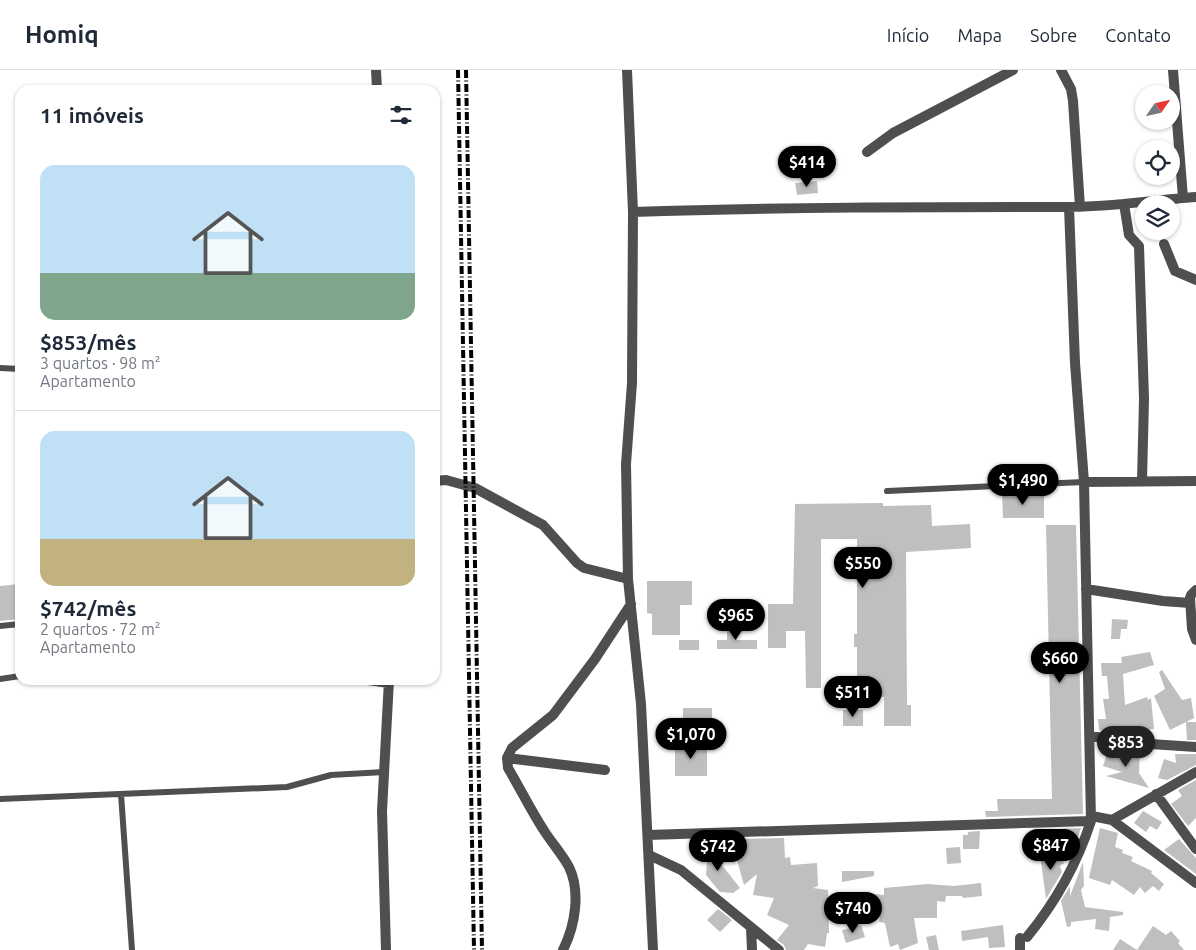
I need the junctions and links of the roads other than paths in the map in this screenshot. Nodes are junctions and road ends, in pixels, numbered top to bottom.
1 (376, 70) edge
2 (627, 70) edge
3 (1013, 70) edge
4 (1061, 70) edge
5 (1173, 70) edge
6 (377, 85) edge
7 (867, 152) dead end
8 (1196, 197) edge
9 (1182, 198) junction
10 (1124, 204) junction
11 (1080, 206) junction
12 (1069, 207) junction
13 (634, 212) junction
14 (1164, 244) dead end
15 (1196, 280) edge
16 (0, 368) edge
17 (15, 369) edge
18 (440, 481) edge
19 (1142, 481) junction
20 (1196, 481) edge
21 (1084, 482) junction
22 (887, 491) dead end
23 (628, 580) junction
24 (1086, 589) junction
25 (1196, 590) edge
26 (1190, 603) junction
27 (631, 604) junction
28 (15, 624) edge
29 (0, 626) edge
30 (1196, 640) edge
31 (15, 677) edge
32 (0, 679) edge
33 (389, 685) edge
34 (1090, 736) junction
35 (1196, 747) edge
36 (507, 758) junction
37 (606, 770) dead end
38 (384, 772) junction
39 (1196, 772) edge
40 (121, 794) junction
41 (1156, 794) junction
42 (0, 799) edge
43 (1091, 819) junction
44 (1112, 820) junction
45 (648, 835) junction
46 (1196, 849) edge
47 (648, 855) junction
48 (1196, 883) edge
49 (751, 928) junction
50 (132, 950) edge
51 (386, 950) edge
52 (563, 950) edge
53 (653, 950) edge
54 (752, 950) edge
55 (779, 950) edge
56 (1020, 950) edge

1 - 6 street
2 - 13 street
3 - 7 street
4 - 11 street
5 - 9 street
8 - 9 street
9 - 10 street
10 - 11 street
10 - 19 street
11 - 12 street
12 - 13 street
12 - 21 street
13 - 23 street
14 - 15 street
16 - 17 lane
18 - 23 street
19 - 20 street
19 - 21 street
21 - 22 lane
21 - 24 street
23 - 27 street
24 - 26 street
24 - 34 street
25 - 26 street
26 - 30 street
27 - 36 street
27 - 45 street
28 - 29 lane
31 - 32 lane
33 - 38 street
34 - 35 street
34 - 43 street
36 - 37 street
36 - 52 street
38 - 40 lane
38 - 51 street
39 - 41 street
40 - 42 lane
40 - 50 lane
41 - 44 street
41 - 46 street
43 - 44 street
43 - 45 street
43 - 56 street
44 - 48 street
45 - 47 street
47 - 49 street
47 - 53 street
49 - 54 street
49 - 55 street

